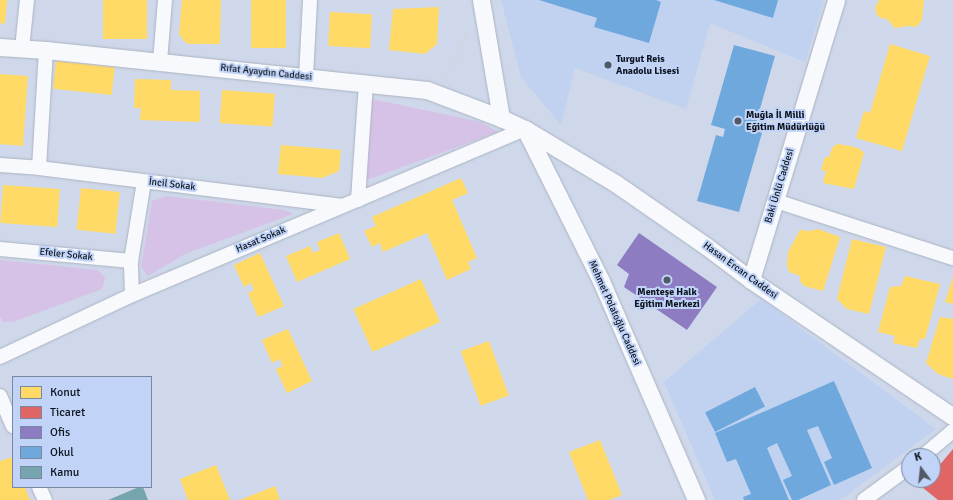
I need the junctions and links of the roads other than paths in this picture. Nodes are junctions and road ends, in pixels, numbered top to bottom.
1 (27, 0) edge
2 (165, 0) edge
3 (310, 0) edge
4 (836, 0) edge
5 (482, 5) edge
6 (0, 47) edge
7 (22, 49) junction
8 (46, 50) junction
9 (160, 62) junction
10 (306, 77) junction
11 (366, 83) junction
12 (501, 118) junction
13 (525, 129) junction
14 (0, 165) edge
15 (39, 168) junction
16 (144, 182) junction
17 (358, 200) junction
18 (776, 201) junction
19 (343, 206) junction
20 (0, 249) edge
21 (953, 258) edge
22 (132, 261) junction
23 (751, 280) junction
24 (132, 295) junction
25 (0, 357) edge
26 (0, 396) edge
27 (953, 417) edge
28 (12, 424) edge
29 (953, 431) edge
30 (933, 448) edge
31 (901, 473) edge
32 (39, 488) edge
33 (45, 500) edge
34 (696, 500) edge
35 (864, 500) edge

1 - 7 street
2 - 9 street
3 - 10 street
4 - 18 street, Baki Ünlü Caddesi
5 - 12 street
6 - 7 street, Rıfat Ayaydın Caddesi
7 - 8 street, Rıfat Ayaydın Caddesi
8 - 9 street, Rıfat Ayaydın Caddesi
8 - 15 street
9 - 10 street, Rıfat Ayaydın Caddesi
10 - 11 street, Rıfat Ayaydın Caddesi
11 - 12 street, Rıfat Ayaydın Caddesi
11 - 17 street
12 - 13 street, Rıfat Ayaydın Caddesi
13 - 17 street, Hasat Sokak
13 - 23 street, Hasan Ercan Caddesi
13 - 34 street, Mehmet Polatoğlu Caddesi
14 - 15 street, İncil Sokak
15 - 16 street, İncil Sokak
16 - 19 street, İncil Sokak
16 - 22 street
17 - 19 street, Hasat Sokak
18 - 21 street
18 - 23 street, Baki Ünlü Caddesi
19 - 24 street, Hasat Sokak
20 - 22 street, Efeler Sokak
22 - 24 street
23 - 27 street, Hasan Ercan Caddesi
24 - 25 street, Hasat Sokak
26 - 28 street
29 - 30 street
31 - 35 street
32 - 33 street

